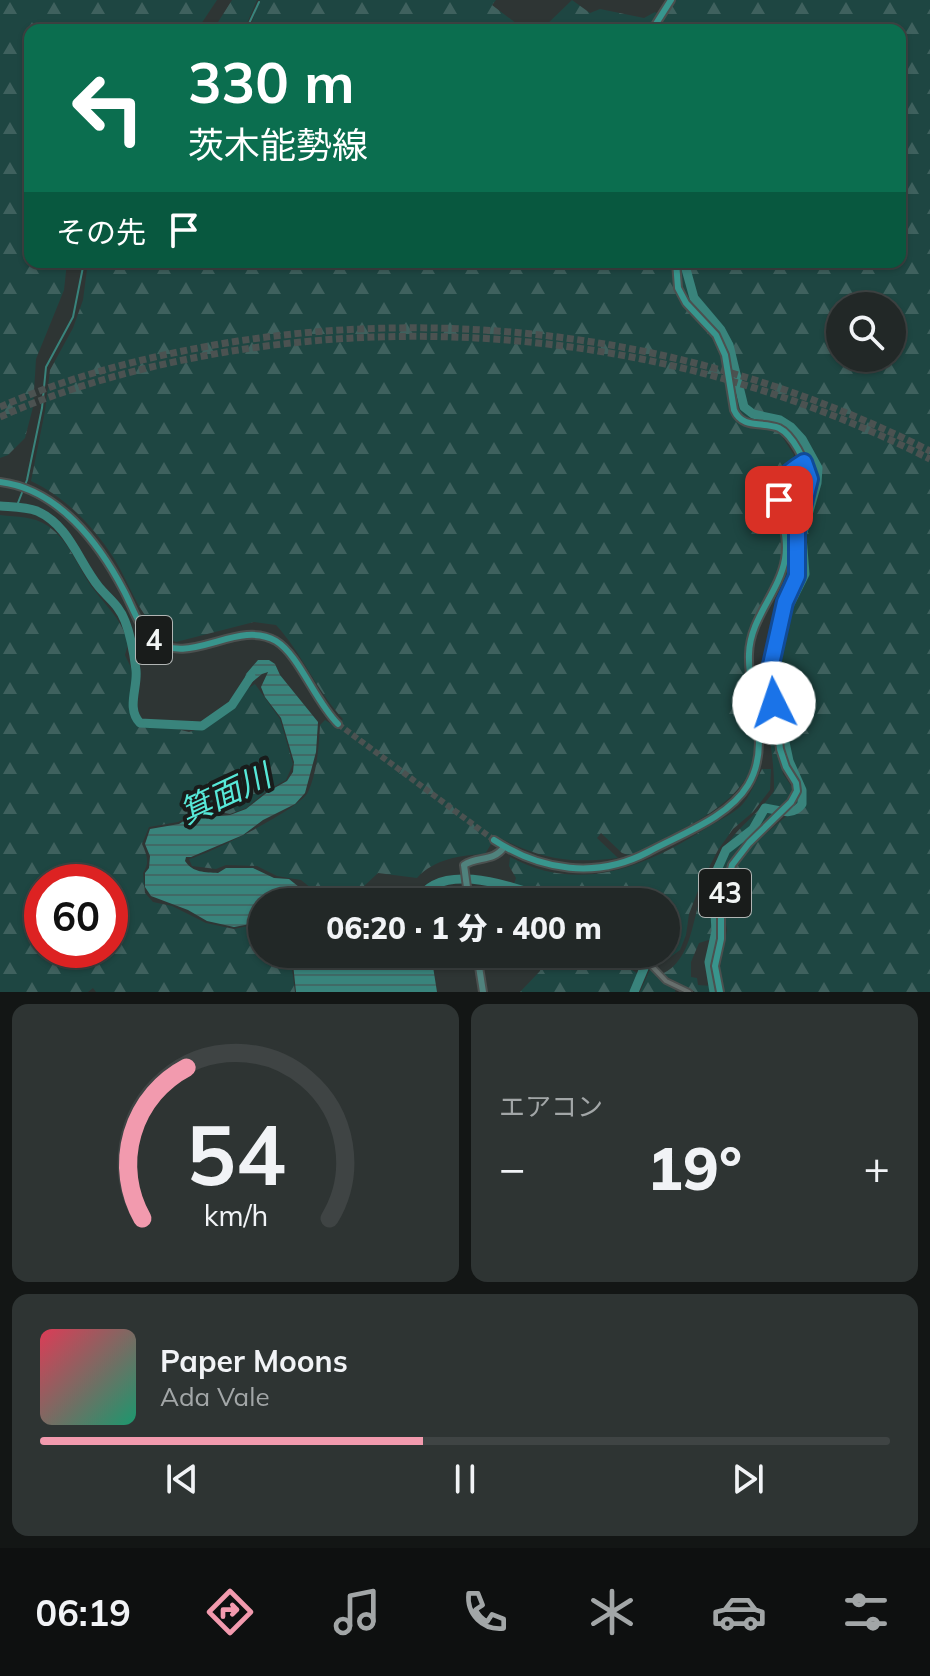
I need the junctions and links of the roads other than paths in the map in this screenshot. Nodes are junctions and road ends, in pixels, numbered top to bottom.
1 (671, 0) edge
2 (656, 24) edge
3 (676, 268) edge
4 (804, 462) junction
5 (0, 482) edge
6 (338, 724) tunnel mouth
7 (494, 840) tunnel mouth
8 (505, 847) junction
9 (467, 888) edge
10 (479, 968) edge
11 (656, 968) edge
12 (483, 992) edge
13 (689, 992) edge
14 (720, 992) edge

1 - 2 main road
3 - 4 main road
4 - 8 main road
4 - 14 main road, 43
5 - 6 main road, 4
7 - 8 main road
8 - 9 street
10 - 12 street
11 - 13 street

